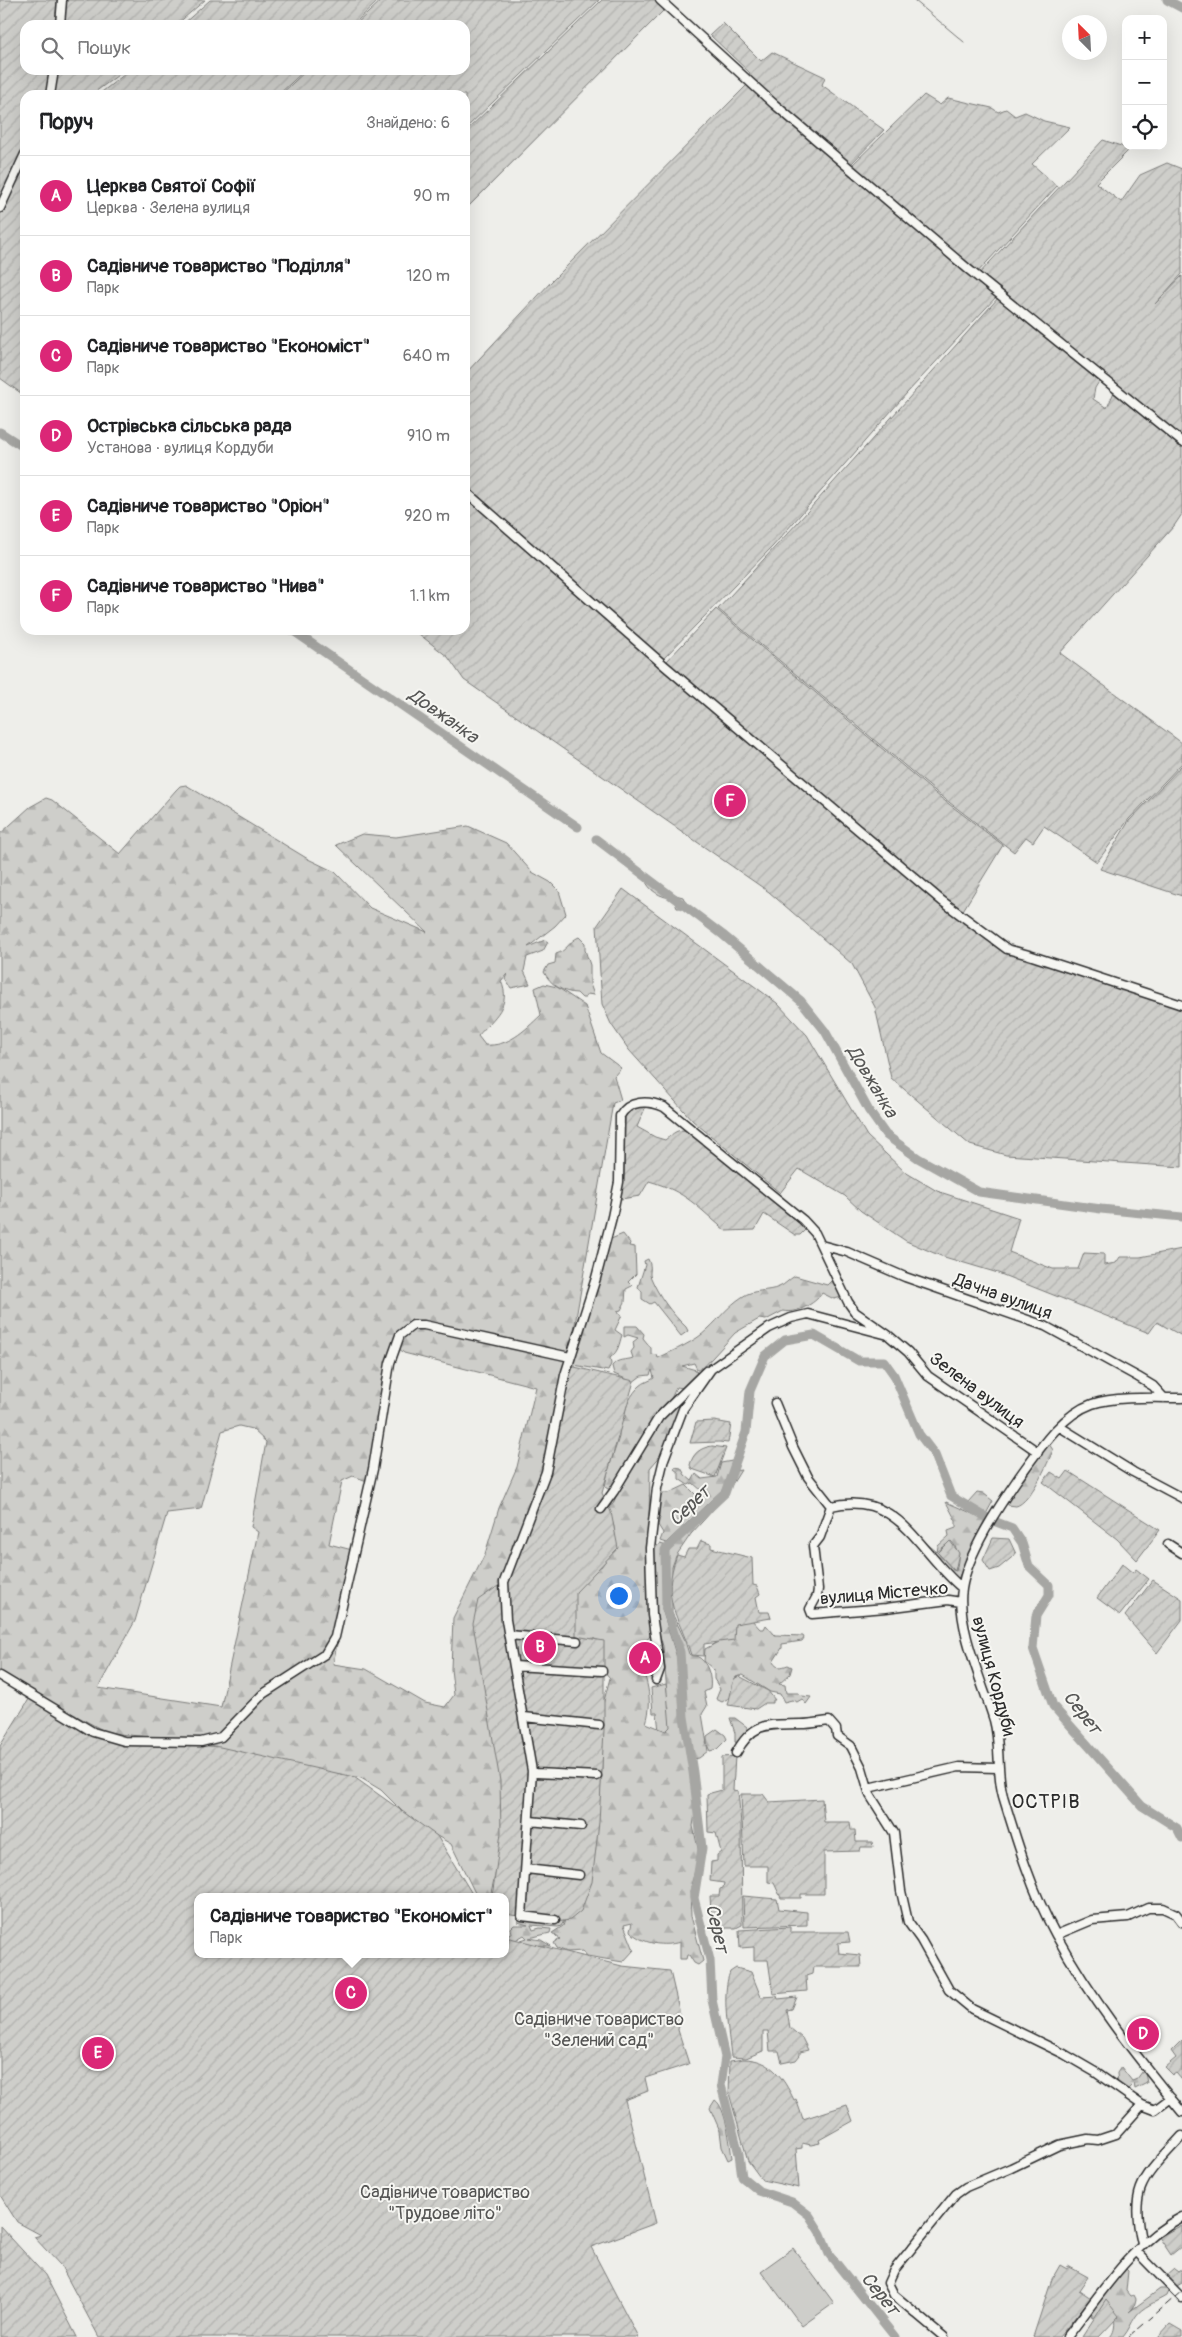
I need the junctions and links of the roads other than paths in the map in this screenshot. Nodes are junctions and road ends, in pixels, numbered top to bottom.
1 (62, 0) edge
2 (660, 0) edge
3 (60, 20) edge
4 (53, 75) edge
5 (51, 90) edge
6 (20, 165) edge
7 (0, 208) edge
8 (1182, 442) edge
9 (470, 495) edge
10 (1182, 1004) edge
11 (821, 1245) junction
12 (888, 1335) junction
13 (570, 1357) junction
14 (718, 1364) junction
15 (1164, 1398) junction
16 (1182, 1398) edge
17 (775, 1403) dead end
18 (1060, 1427) junction
19 (1038, 1452) junction
20 (1182, 1498) edge
21 (831, 1506) junction
22 (601, 1509) dead end
23 (1168, 1544) dead end
24 (1182, 1553) edge
25 (962, 1588) junction
26 (960, 1602) junction
27 (509, 1635) junction
28 (577, 1641) dead end
29 (514, 1666) junction
30 (602, 1671) dead end
31 (0, 1676) edge
32 (656, 1680) dead end
33 (524, 1717) junction
34 (599, 1725) dead end
35 (736, 1753) dead end
36 (997, 1768) junction
37 (532, 1771) junction
38 (596, 1776) dead end
39 (868, 1788) junction
40 (530, 1821) junction
41 (581, 1826) dead end
42 (526, 1869) junction
43 (579, 1875) dead end
44 (554, 1920) dead end
45 (1182, 1922) edge
46 (1056, 1935) junction
47 (1171, 2098) junction
48 (1142, 2105) junction
49 (1182, 2112) edge
50 (1182, 2136) edge
51 (1182, 2217) edge
52 (1142, 2244) junction
53 (1136, 2251) junction
54 (1182, 2298) edge
55 (944, 2337) edge
56 (1068, 2337) edge

1 - 3 street
2 - 8 street
4 - 5 street
6 - 7 street
9 - 10 street
11 - 12 street
11 - 13 street
11 - 15 street, Дачна вулиця
12 - 14 street, Зелена вулиця
12 - 19 street, Зелена вулиця
13 - 27 street
13 - 31 street
14 - 22 street
14 - 32 street, Зелена вулиця
15 - 16 street, вулиця Кордуби
15 - 18 street, вулиця Кордуби
17 - 21 street
18 - 19 street, вулиця Кордуби
18 - 20 street
19 - 25 street, вулиця Кордуби
21 - 25 street
21 - 26 street, вулиця Містечко
23 - 24 street
25 - 26 street, вулиця Кордуби
26 - 36 street, вулиця Кордуби
27 - 28 street
27 - 29 street
29 - 30 street
29 - 33 street
33 - 34 street
33 - 37 street
35 - 39 street
36 - 39 street
36 - 46 street, вулиця Кордуби
37 - 38 street
37 - 40 street
39 - 48 street
40 - 41 street
40 - 42 street
42 - 43 street
42 - 44 street
45 - 46 street
46 - 47 street, вулиця Кордуби
47 - 48 street
47 - 49 street, вулиця Кордуби
48 - 55 street
50 - 52 street
51 - 52 street
52 - 53 street
53 - 54 street
53 - 56 street

